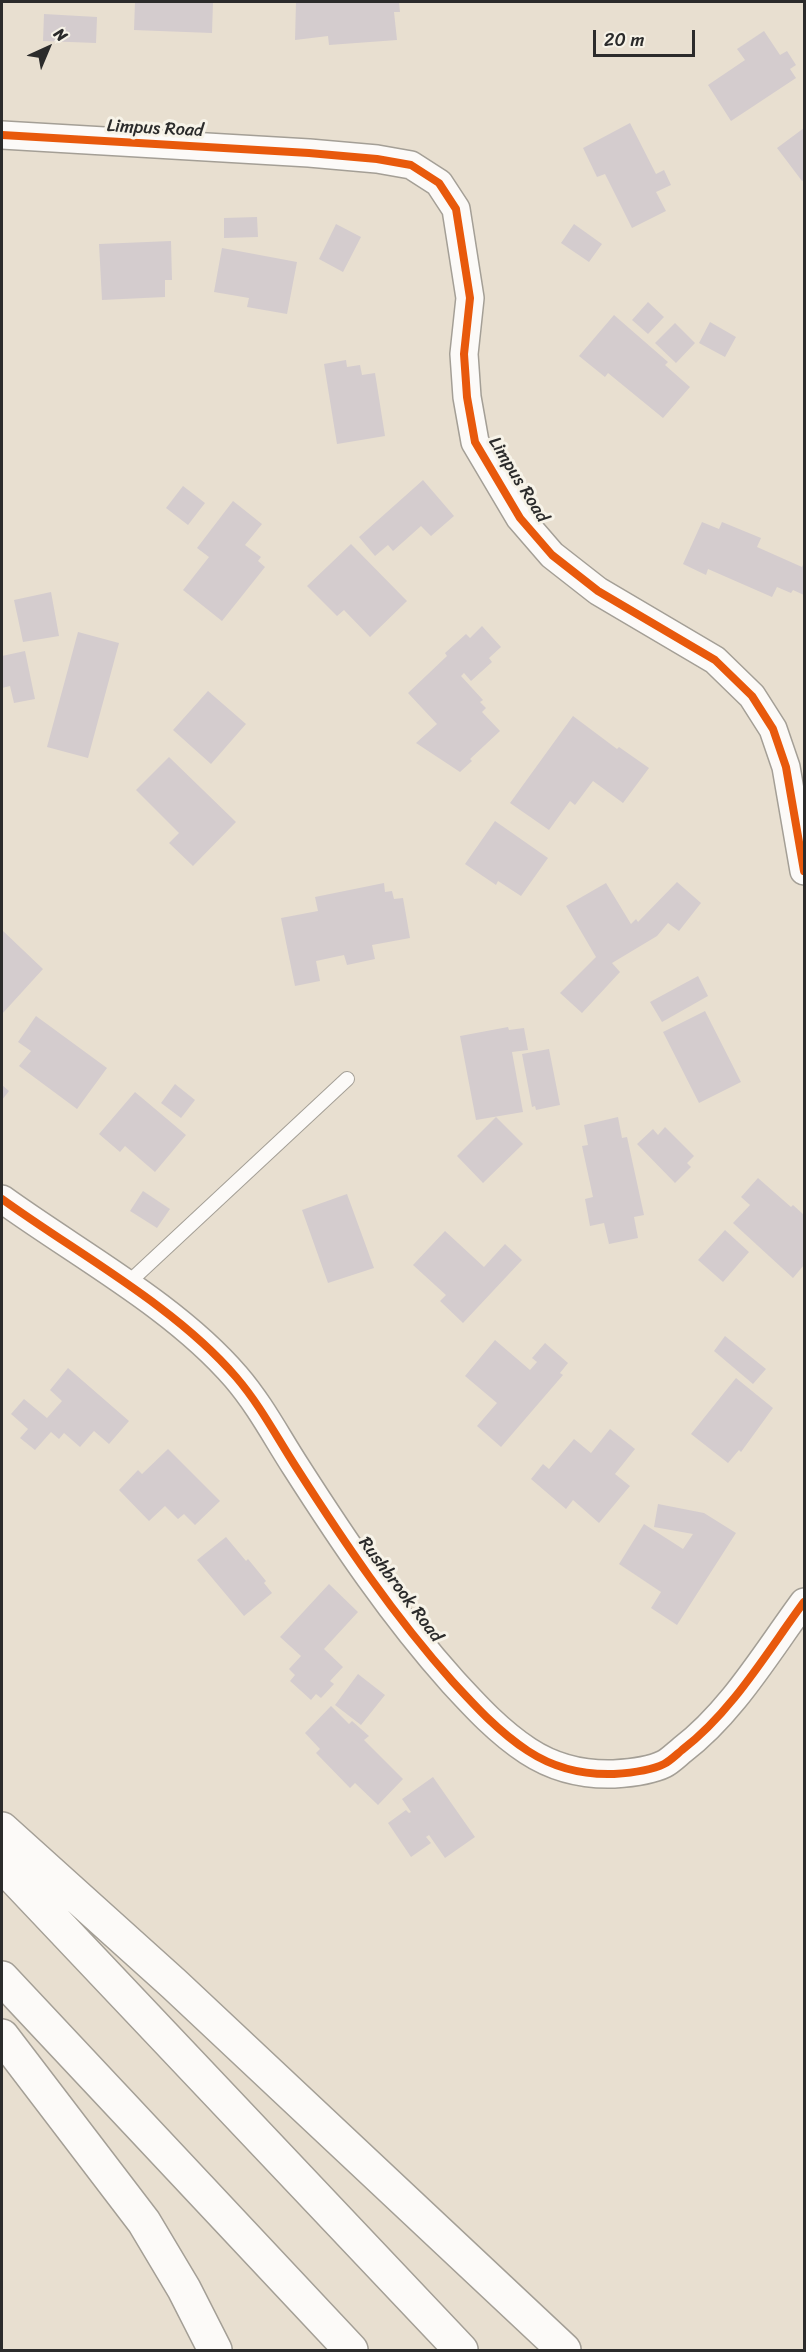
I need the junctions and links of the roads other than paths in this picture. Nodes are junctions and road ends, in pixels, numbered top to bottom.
1 (2, 135) edge
2 (804, 871) edge
3 (347, 1079) dead end
4 (2, 1199) edge
5 (126, 1285) junction
6 (804, 1602) edge
7 (2, 1829) edge
8 (2, 1865) edge
9 (2, 1978) edge
10 (2, 2036) edge
11 (215, 2350) edge
12 (351, 2350) edge
13 (461, 2350) edge
14 (564, 2350) edge

1 - 2 street, Limpus Road
3 - 5 lane
4 - 5 street, Rushbrook Road
5 - 6 street, Rushbrook Road
7 - 14 highway
8 - 13 highway
9 - 12 highway
10 - 11 highway

